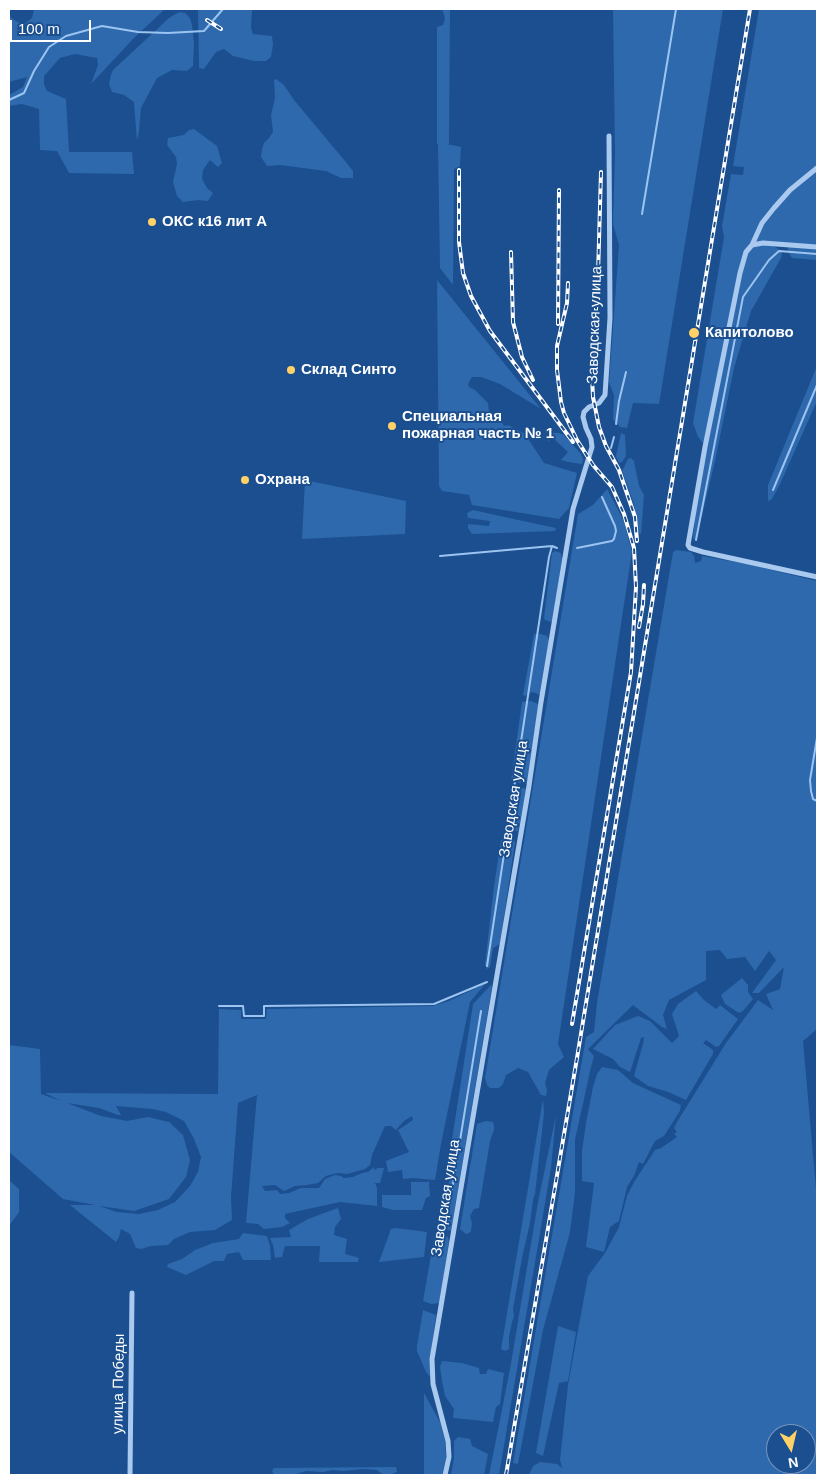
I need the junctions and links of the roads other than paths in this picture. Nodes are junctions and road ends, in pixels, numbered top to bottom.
1 (609, 136) dead end
2 (817, 168) edge
3 (752, 245) junction
4 (817, 247) edge
5 (817, 577) edge
6 (132, 1293) dead end
7 (130, 1475) edge
8 (446, 1475) edge

1 - 8 street, Заводская улица
2 - 3 street
3 - 4 street
3 - 5 street
6 - 7 street, улица Победы

